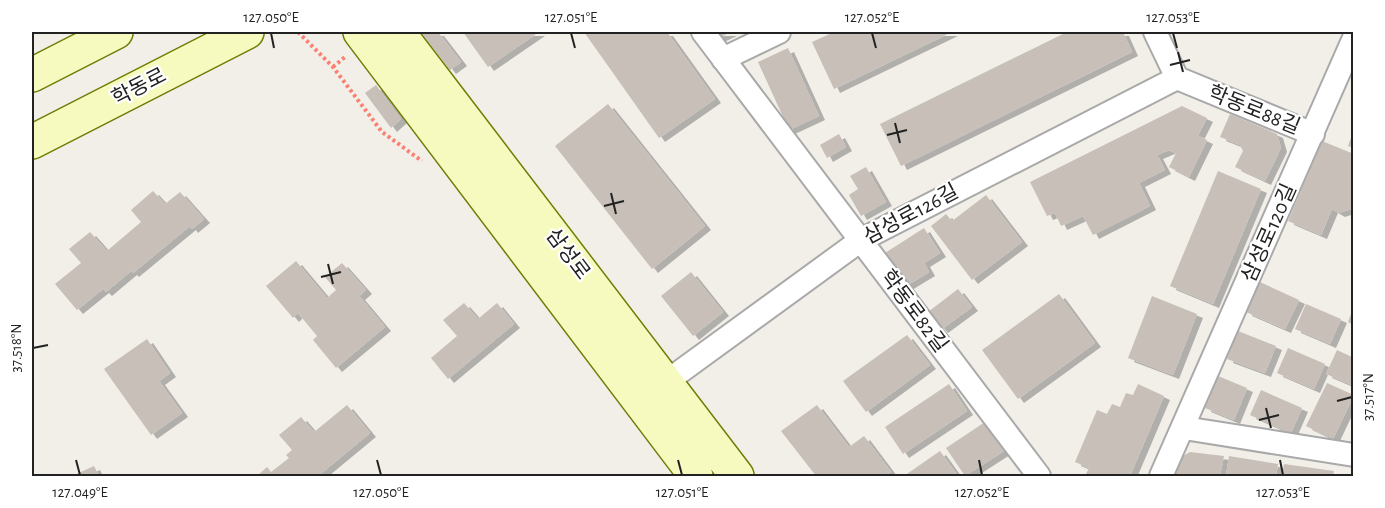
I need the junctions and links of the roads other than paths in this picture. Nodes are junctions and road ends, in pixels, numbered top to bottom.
1 (116, 32) edge
2 (247, 32) edge
3 (360, 32) edge
4 (398, 32) edge
5 (703, 32) edge
6 (779, 32) edge
7 (1155, 32) edge
8 (1353, 38) edge
9 (723, 59) junction
10 (32, 75) edge
11 (1177, 78) junction
12 (1313, 134) junction
13 (32, 142) edge
14 (861, 240) junction
15 (666, 382) junction
16 (1184, 428) junction
17 (1353, 455) edge
18 (696, 477) edge
19 (737, 477) edge
20 (1039, 477) edge
21 (1161, 477) edge

1 - 10 main road
2 - 13 main road, 학동로
3 - 18 main road, 삼성로
4 - 15 main road, 삼성로
5 - 9 street, 학동로82길
6 - 9 street
7 - 11 street
8 - 12 street, 삼성로120길
9 - 14 street, 학동로82길
11 - 12 street, 학동로88길
11 - 14 street, 삼성로126길
12 - 16 street, 삼성로120길
14 - 15 street, 삼성로126길
14 - 20 street, 학동로82길
15 - 19 main road, 삼성로
16 - 17 street
16 - 21 street, 삼성로120길

